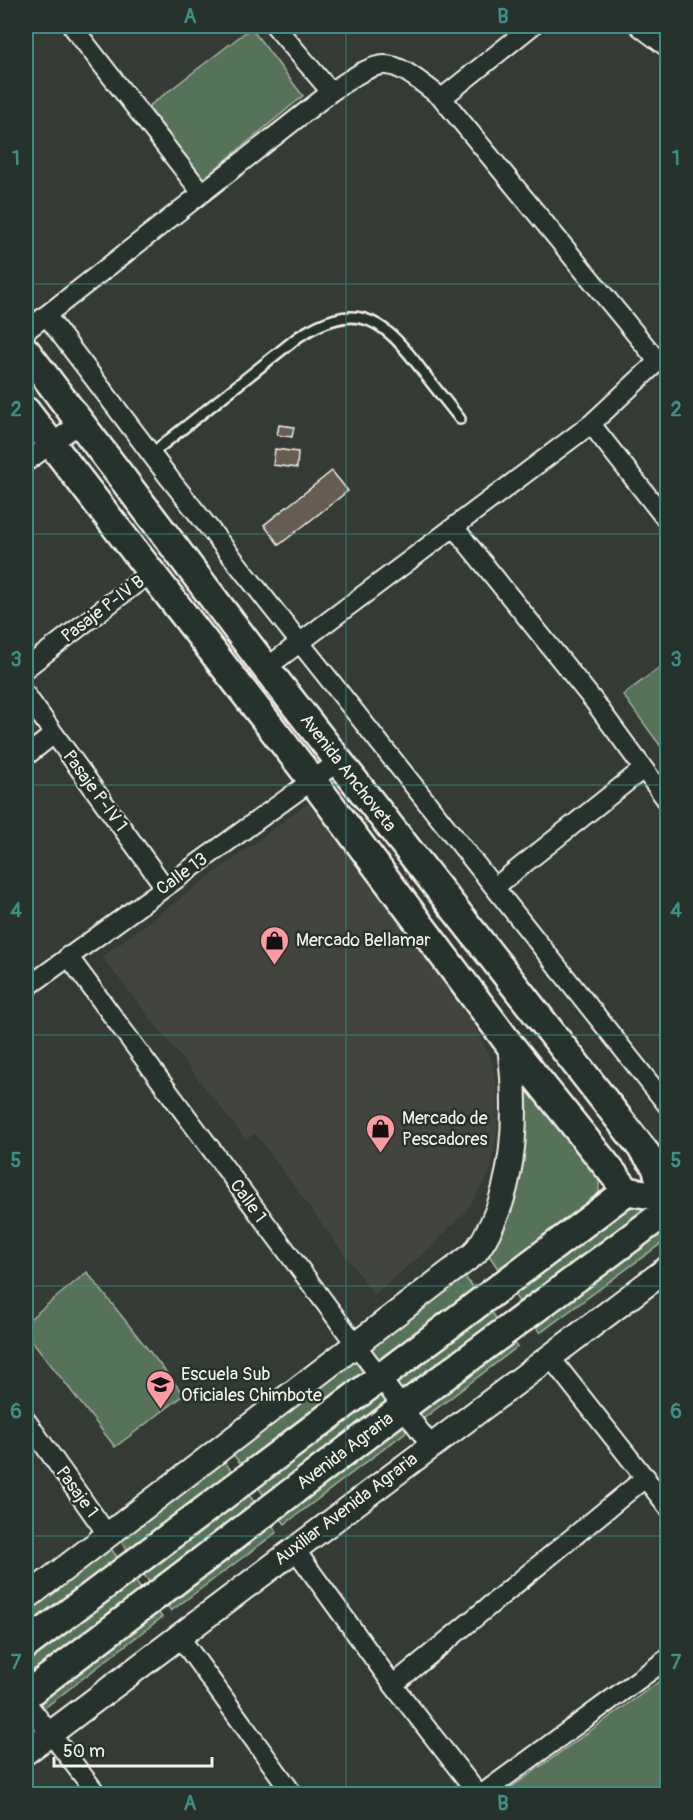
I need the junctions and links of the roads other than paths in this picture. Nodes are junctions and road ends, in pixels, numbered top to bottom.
1 (72, 26) edge
2 (275, 26) edge
3 (532, 26) edge
4 (639, 26) edge
5 (668, 48) edge
6 (331, 92) junction
7 (442, 98) junction
8 (201, 192) junction
9 (46, 315) junction
10 (26, 331) edge
11 (26, 351) edge
12 (662, 356) edge
13 (26, 411) edge
14 (460, 419) dead end
15 (80, 423) junction
16 (591, 424) junction
17 (50, 443) junction
18 (151, 454) junction
19 (26, 462) edge
20 (668, 522) edge
21 (454, 527) junction
22 (151, 572) junction
23 (301, 642) junction
24 (26, 668) edge
25 (266, 668) junction
26 (26, 695) edge
27 (54, 734) junction
28 (26, 756) edge
29 (339, 761) junction
30 (643, 769) junction
31 (312, 780) junction
32 (668, 802) edge
33 (164, 886) junction
34 (495, 887) junction
35 (68, 956) junction
36 (26, 988) edge
37 (510, 1045) junction
38 (668, 1106) edge
39 (661, 1162) edge
40 (627, 1191) junction
41 (666, 1203) edge
42 (668, 1268) edge
43 (354, 1345) junction
44 (550, 1357) junction
45 (379, 1378) junction
46 (402, 1408) junction
47 (26, 1420) edge
48 (431, 1446) junction
49 (646, 1477) junction
50 (668, 1507) edge
51 (107, 1534) junction
52 (294, 1548) junction
53 (26, 1598) edge
54 (178, 1636) junction
55 (26, 1645) edge
56 (668, 1658) edge
57 (393, 1685) junction
58 (26, 1695) edge
59 (26, 1702) edge
60 (51, 1733) junction
61 (26, 1752) edge
62 (97, 1794) edge
63 (293, 1794) edge
64 (480, 1794) edge

1 - 8 street
2 - 6 street
3 - 7 street
4 - 5 street
6 - 7 street
6 - 8 street
7 - 12 street
8 - 9 street
9 - 10 street
9 - 18 street
11 - 15 main road, Avenida Anchoveta
12 - 16 street
13 - 17 main road, Avenida Anchoveta
14 - 18 lane
15 - 17 street
15 - 25 main road, Avenida Anchoveta
16 - 20 street
16 - 21 street
17 - 19 street
17 - 22 main road, Avenida Anchoveta
18 - 23 street
21 - 23 street
21 - 30 street
22 - 24 street, Pasaje P-IV B
22 - 31 main road, Avenida Anchoveta
23 - 25 street
23 - 34 street
25 - 29 main road, Avenida Anchoveta
26 - 27 street, Pasaje P-IV 1
27 - 28 street
27 - 33 street, Pasaje P-IV 1
29 - 31 street, Calle 13
29 - 39 main road, Avenida Anchoveta
30 - 32 street
30 - 34 street
31 - 33 street, Calle 13
31 - 37 main road, Avenida Anchoveta
33 - 35 street, Calle 13
34 - 38 street
35 - 36 street, Calle 13
35 - 43 street, Calle 1
37 - 40 main road, Avenida Anchoveta
37 - 43 street
39 - 41 main road, Avenida Anchoveta
40 - 41 main road
40 - 45 main road, Avenida Agraria
41 - 46 main road, Avenida Agraria
42 - 44 street, Auxiliar Avenida Agraria
43 - 45 street, Calle 1
43 - 51 street
44 - 48 street, Auxiliar Avenida Agraria
44 - 49 street
45 - 46 street, Calle 1
45 - 55 main road, Avenida Agraria
46 - 48 street, Calle 1
46 - 58 main road, Avenida Agraria
47 - 51 street, Pasaje 1
48 - 52 street, Auxiliar Avenida Agraria
49 - 50 street
49 - 57 street
51 - 53 street
52 - 54 street, Auxiliar Avenida Agraria
52 - 57 street
54 - 60 street, Auxiliar Avenida Agraria
54 - 63 street
56 - 64 street
57 - 64 street
59 - 60 street
60 - 61 street, Auxiliar Avenida Agraria
60 - 62 street

